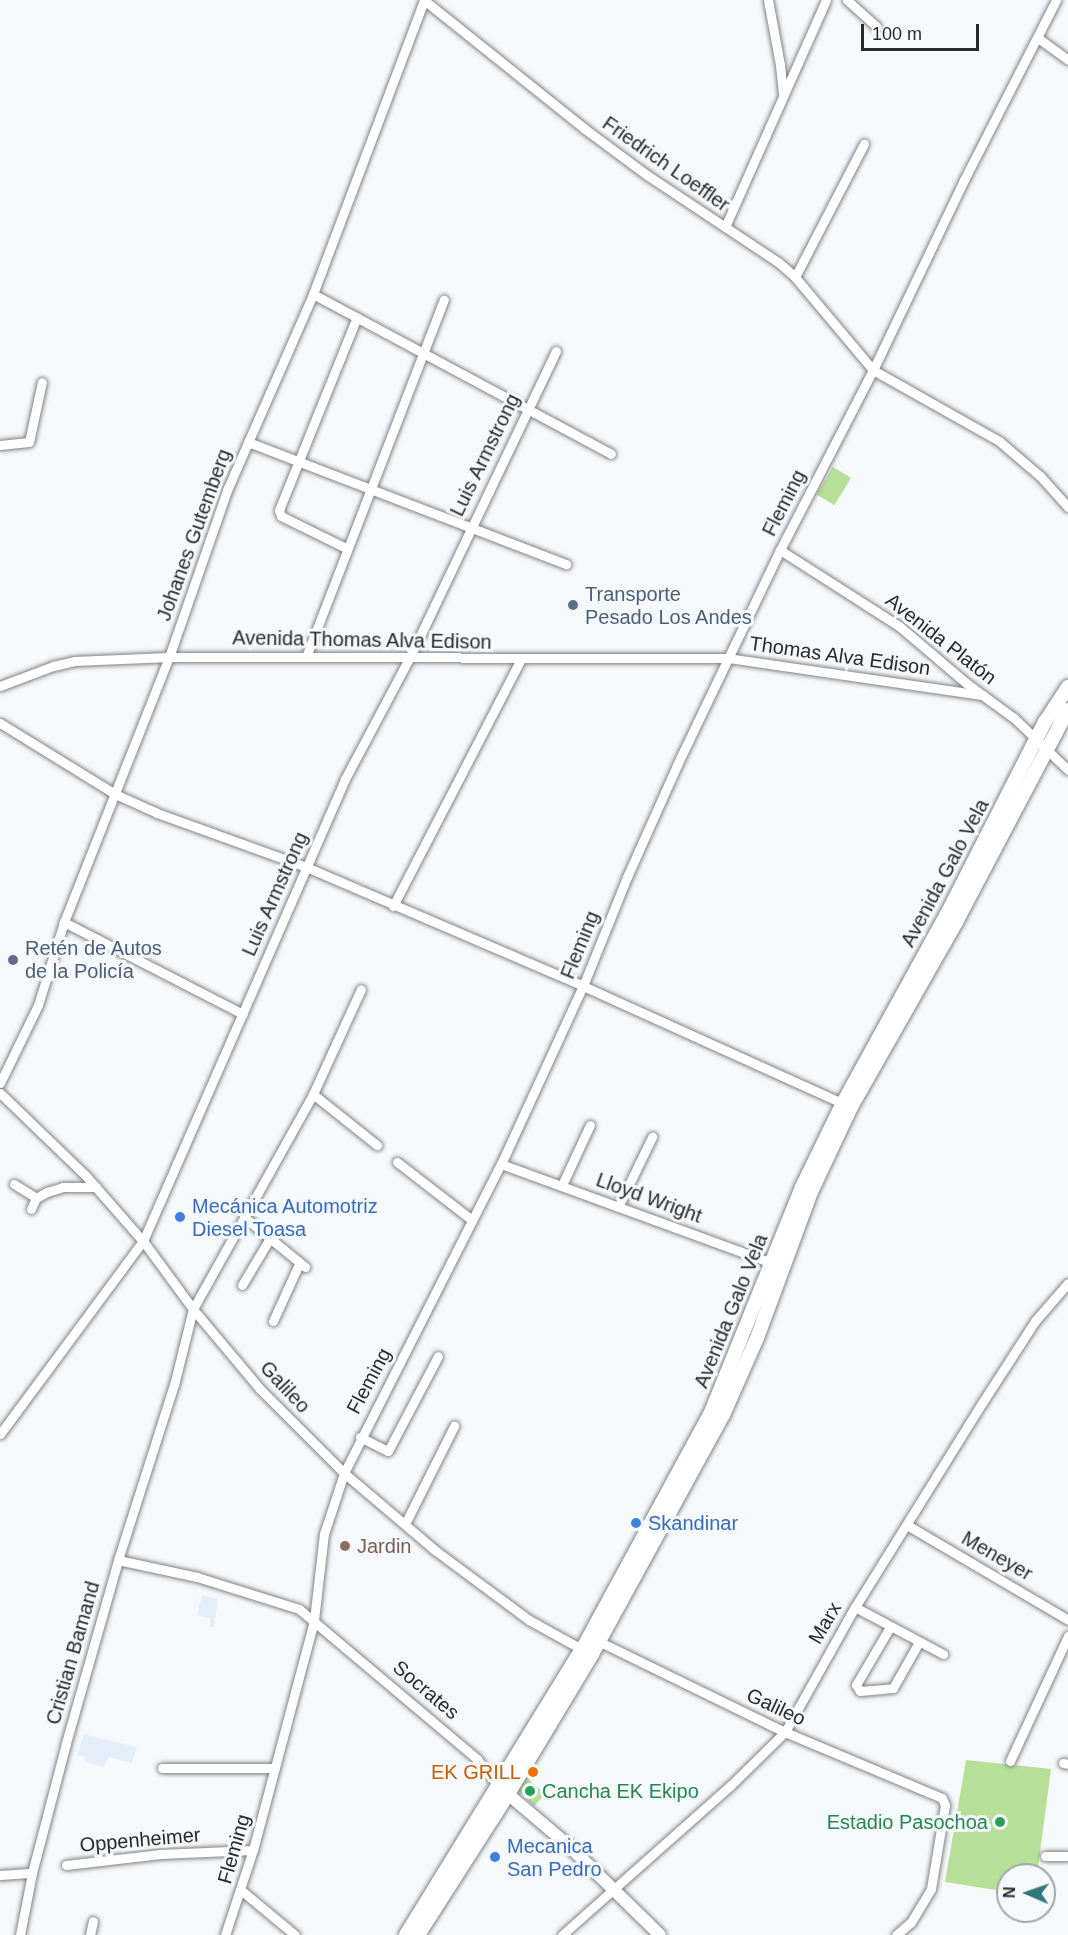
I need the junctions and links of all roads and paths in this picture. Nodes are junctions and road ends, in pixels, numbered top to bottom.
1 (424, 0) edge
2 (768, 0) edge
3 (826, 0) edge
4 (847, 0) edge
5 (1056, 0) edge
6 (877, 27) dead end
7 (1038, 38) junction
8 (1068, 60) edge
9 (783, 95) junction
10 (864, 144) dead end
11 (725, 227) junction
12 (795, 277) junction
13 (313, 294) junction
14 (444, 300) dead end
15 (357, 317) junction
16 (556, 351) dead end
17 (423, 353) junction
18 (873, 370) junction
19 (42, 382) dead end
20 (528, 409) junction
21 (248, 442) junction
22 (0, 444) edge
23 (611, 454) dead end
24 (297, 462) junction
25 (369, 489) junction
26 (1068, 507) edge
27 (470, 527) junction
28 (346, 548) junction
29 (780, 550) junction
30 (566, 564) dead end
31 (169, 657) junction
32 (306, 657) junction
33 (410, 657) junction
34 (728, 658) junction
35 (521, 659) junction
36 (0, 686) edge
37 (1068, 687) edge
38 (982, 695) junction
39 (1068, 710) edge
40 (0, 723) edge
41 (1042, 744) junction
42 (1068, 770) edge
43 (115, 794) junction
44 (306, 867) junction
45 (393, 906) junction
46 (64, 922) junction
47 (583, 986) junction
48 (361, 988) dead end
49 (243, 1014) junction
50 (0, 1083) edge
51 (0, 1093) edge
52 (313, 1094) junction
53 (847, 1105) junction
54 (590, 1125) dead end
55 (652, 1137) dead end
56 (377, 1145) dead end
57 (397, 1162) dead end
58 (501, 1164) junction
59 (14, 1184) dead end
60 (562, 1185) junction
61 (96, 1187) junction
62 (36, 1198) junction
63 (619, 1205) junction
64 (31, 1209) dead end
65 (244, 1217) junction
66 (472, 1220) junction
67 (270, 1238) junction
68 (143, 1241) junction
69 (778, 1265) junction
70 (1068, 1283) edge
71 (242, 1285) dead end
72 (193, 1309) junction
73 (273, 1321) dead end
74 (438, 1356) dead end
75 (454, 1426) dead end
76 (0, 1434) edge
77 (360, 1437) junction
78 (344, 1473) junction
79 (405, 1524) junction
80 (907, 1526) junction
81 (118, 1560) junction
82 (855, 1607) junction
83 (314, 1620) junction
84 (1068, 1620) edge
85 (890, 1627) junction
86 (1068, 1636) edge
87 (919, 1641) junction
88 (590, 1646) junction
89 (944, 1654) dead end
90 (785, 1732) junction
91 (1010, 1761) dead end
92 (162, 1768) dead end
93 (275, 1768) junction
94 (503, 1790) junction
95 (254, 1850) junction
96 (1045, 1856) dead end
97 (1068, 1856) edge
98 (66, 1865) dead end
99 (32, 1873) junction
100 (0, 1875) edge
101 (612, 1889) junction
102 (242, 1891) junction
103 (93, 1922) dead end
104 (20, 1935) edge
105 (90, 1935) edge
106 (225, 1935) edge
107 (295, 1935) edge
108 (406, 1935) edge
109 (418, 1935) edge
110 (562, 1935) edge
111 (660, 1935) edge
112 (896, 1935) edge

1 - 11 street, Friedrich Loeffler
1 - 13 street, Johanes Gutemberg
2 - 9 street
3 - 9 street
4 - 6 street
5 - 7 street, Fleming
7 - 8 street
7 - 18 street, Fleming
9 - 11 street
10 - 12 street
11 - 12 street, Friedrich Loeffler
12 - 18 street, Friedrich Loeffler
13 - 15 street
13 - 21 street, Johanes Gutemberg
14 - 17 street
15 - 17 street
15 - 24 street
16 - 20 street, Luis Armstrong
17 - 20 street
17 - 25 street
18 - 26 street
18 - 29 street, Fleming
19 - 22 street
20 - 23 street
20 - 27 street, Luis Armstrong
21 - 24 street
21 - 31 street, Johanes Gutemberg
24 - 25 street
24 - 28 street
25 - 27 street
25 - 28 street
27 - 30 street
27 - 33 street, Luis Armstrong
28 - 32 street
29 - 34 street, Fleming
29 - 38 street, Avenida Platón
31 - 32 street, Avenida Thomas Alva Edison
31 - 36 street, Avenida Thomas Alva Edison
31 - 43 street, Johanes Gutemberg
32 - 33 street, Avenida Thomas Alva Edison
33 - 35 street, Avenida Thomas Alva Edison
33 - 44 street, Luis Armstrong
34 - 35 street, Avenida Thomas Alva Edison
34 - 38 street, Thomas Alva Edison
34 - 47 street, Fleming
35 - 45 street
37 - 41 main road, Avenida Galo Vela
38 - 41 street, Avenida Platón
39 - 41 main road, Avenida Galo Vela
40 - 43 street
41 - 42 street, Avenida Platón
41 - 53 main road, Avenida Galo Vela
43 - 44 street
43 - 46 street, Johanes Gutemberg
44 - 45 street
44 - 49 street, Luis Armstrong
45 - 47 street
46 - 49 street
46 - 50 street, Johanes Gutemberg
47 - 53 street
47 - 58 street, Fleming
48 - 52 street, Cristian Bamand
49 - 68 street, Luis Armstrong
51 - 61 street, Galileo
52 - 56 street
52 - 65 street, Cristian Bamand
53 - 69 main road, Avenida Galo Vela
54 - 60 street
55 - 63 street
57 - 66 street
58 - 60 street, Lloyd Wright
58 - 66 street, Fleming
59 - 62 street
60 - 63 street, Lloyd Wright
61 - 62 street
61 - 68 street, Galileo
62 - 64 street
63 - 69 street, Lloyd Wright
65 - 67 street
65 - 72 street, Cristian Bamand
66 - 77 street, Fleming
67 - 71 street
67 - 73 street
68 - 72 street, Galileo
68 - 76 street, Luis Armstrong
69 - 88 main road, Avenida Galo Vela
70 - 80 street, Marx
72 - 78 street, Galileo
72 - 81 street, Cristian Bamand
74 - 77 street
75 - 79 street
77 - 78 street, Fleming
78 - 79 street, Galileo
78 - 83 street, Fleming
79 - 88 street, Galileo
80 - 82 street, Marx
80 - 84 street, Meneyer
81 - 83 street, Socrates
81 - 99 street, Cristian Bamand
82 - 85 street
82 - 90 street, Marx
83 - 93 street, Fleming
83 - 94 street, Socrates
85 - 87 street
85 - 87 street
86 - 91 street
87 - 89 street
88 - 90 street, Galileo
88 - 94 main road, Avenida Galo Vela
90 - 101 street, Marx
90 - 112 street, Galileo
92 - 93 street
93 - 95 street, Fleming
94 - 101 street
94 - 108 main road, Avenida Galo Vela
94 - 109 main road, Avenida Galo Vela
95 - 98 street, Oppenheimer
95 - 102 street, Fleming
96 - 97 street
99 - 100 street
99 - 104 street, Cristian Bamand
101 - 110 street, Marx
101 - 111 street
102 - 106 street, Fleming
102 - 107 street
103 - 105 street

